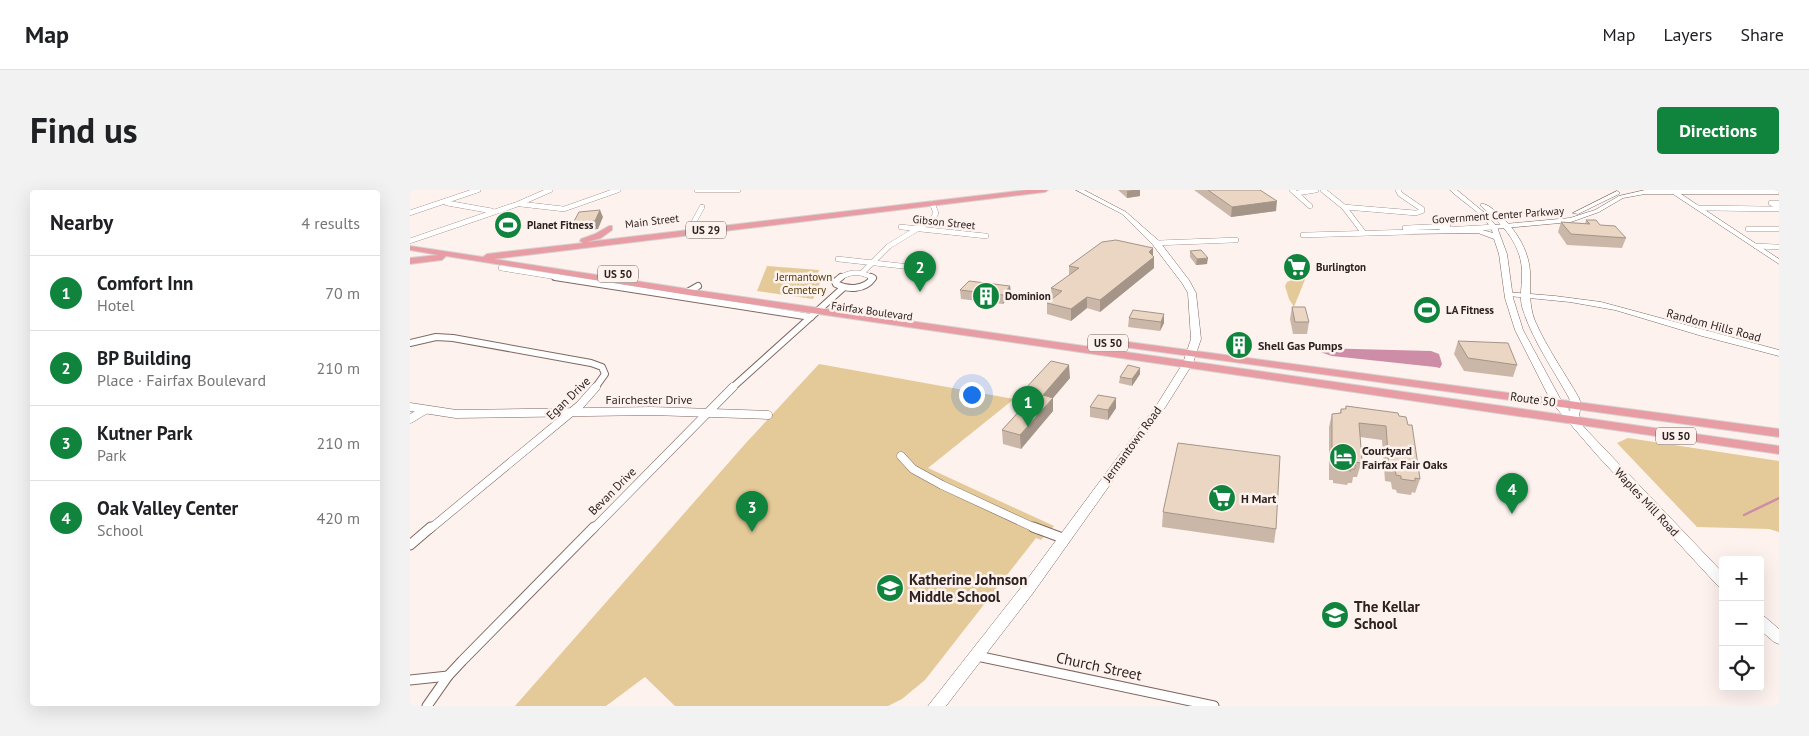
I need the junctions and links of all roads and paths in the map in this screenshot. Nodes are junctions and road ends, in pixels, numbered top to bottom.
1 (478, 190) edge
2 (550, 190) edge
3 (618, 190) edge
4 (697, 190) edge
5 (711, 190) edge
6 (738, 190) edge
7 (1017, 190) edge
8 (1045, 190) edge
9 (1079, 190) edge
10 (1316, 190) edge
11 (1323, 190) edge
12 (1398, 190) edge
13 (1452, 190) edge
14 (1463, 190) edge
15 (1632, 190) edge
16 (1672, 190) edge
17 (1294, 191) edge
18 (1779, 192) edge
19 (445, 202) junction
20 (932, 203) junction
21 (1779, 203) edge
22 (518, 204) junction
23 (1310, 206) dead end
24 (702, 207) dead end
25 (1344, 207) junction
26 (1699, 208) junction
27 (1779, 208) edge
28 (494, 212) junction
29 (410, 213) edge
30 (1506, 224) junction
31 (1493, 225) junction
32 (901, 227) dead end
33 (609, 228) dead end
34 (919, 229) junction
35 (1748, 229) dead end
36 (1779, 229) edge
37 (688, 230) junction
38 (1363, 232) junction
39 (1405, 232) junction
40 (1303, 235) dead end
41 (986, 236) dead end
42 (1499, 238) junction
43 (584, 240) junction
44 (1236, 240) dead end
45 (410, 242) edge
46 (1156, 243) junction
47 (1756, 246) junction
48 (1779, 247) edge
49 (410, 248) edge
50 (556, 248) junction
51 (483, 253) junction
52 (458, 256) junction
53 (498, 256) junction
54 (475, 258) junction
55 (838, 259) dead end
56 (410, 261) edge
57 (538, 262) junction
58 (1779, 262) edge
59 (874, 263) junction
60 (410, 266) edge
61 (911, 267) dead end
62 (863, 272) junction
63 (698, 286) junction
64 (843, 288) junction
65 (684, 294) junction
66 (1509, 296) junction
67 (1525, 298) junction
68 (755, 301) junction
69 (747, 307) junction
70 (818, 311) junction
71 (410, 342) edge
72 (1779, 353) edge
73 (1190, 358) junction
74 (1287, 372) junction
75 (1557, 403) junction
76 (1576, 405) junction
77 (410, 407) edge
78 (425, 410) junction
79 (710, 410) junction
80 (573, 411) junction
81 (768, 414) dead end
82 (410, 419) edge
83 (1573, 422) junction
84 (1779, 433) edge
85 (1779, 450) edge
86 (901, 456) dead end
87 (1065, 539) junction
88 (410, 545) edge
89 (1719, 578) edge
90 (1764, 624) edge
91 (1779, 638) edge
92 (977, 656) junction
93 (448, 676) junction
94 (410, 680) edge
95 (427, 706) edge
96 (936, 706) edge
97 (1214, 706) edge

1 - 19 street
2 - 22 street
3 - 22 street
4 - 5 street
5 - 6 street
7 - 37 main road, Main Street / US 29
8 - 20 main road, Main Street / US 29
9 - 46 main road, Jermantown Road
10 - 17 street
11 - 25 street
12 - 25 street
13 - 31 main road, Waples Mill Road
14 - 30 main road
15 - 30 street, Government Center Parkway
16 - 18 street, Government Center Parkway
16 - 26 street
16 - 30 street, Government Center Parkway
17 - 23 street
19 - 28 street
19 - 29 street
20 - 34 street
20 - 37 main road, Main Street / US 29
21 - 27 street
22 - 28 street
24 - 37 street
25 - 38 street
26 - 27 street
26 - 47 street
28 - 45 street
30 - 31 street, Government Center Parkway
30 - 67 main road
31 - 38 street, Government Center Parkway
31 - 39 street, Government Center Parkway
31 - 42 main road, Waples Mill Road
32 - 34 street, Gibson Street
33 - 43 main road
34 - 41 street, Gibson Street
34 - 59 street
35 - 36 street
37 - 43 main road, Main Street / US 29
37 - 50 main road, Main Street / US 29
38 - 39 street, Government Center Parkway
38 - 40 street, Government Center Parkway
39 - 42 main road
42 - 66 main road, Waples Mill Road
43 - 51 main road, Main Street / US 29
44 - 46 street
45 - 51 main road, Main Street
46 - 73 main road, Jermantown Road
47 - 48 street
47 - 58 street
49 - 52 main road
50 - 53 main road, Main Street / US 29
50 - 57 main road
51 - 52 main road, Fairfax Boulevard / US 29
51 - 53 main road, Fairfax Boulevard / US 50
52 - 54 main road, Fairfax Boulevard
52 - 56 main road, Fairfax Boulevard / US 29
53 - 54 main road, Main Street / US 29
53 - 57 main road, Fairfax Boulevard / US 50
54 - 60 main road, Fairfax Boulevard / US 29
54 - 65 main road, Fairfax Boulevard / US 50
55 - 59 street
57 - 63 main road, Fairfax Boulevard / US 50
59 - 61 street
59 - 62 street
62 - 64 street
62 - 64 street
63 - 65 street
63 - 70 main road, Fairfax Boulevard / US 50
64 - 70 street, Bevan Drive
65 - 68 main road, Fairfax Boulevard / US 50
65 - 69 street
66 - 67 street, Random Hills Road
66 - 75 main road, Waples Mill Road
67 - 72 street, Random Hills Road
67 - 76 main road
68 - 69 street
68 - 70 main road, Fairfax Boulevard / US 50
69 - 70 street
70 - 73 main road, Fairfax Boulevard / US 50
70 - 79 street, Bevan Drive
71 - 80 street, Egan Drive
73 - 74 main road, Fairfax Boulevard / US 50
73 - 87 main road, Jermantown Road
74 - 75 main road, Route 50 / US 50
74 - 83 main road, Route 50 / US 50
75 - 76 main road, Route 50 / US 50
75 - 83 main road, Waples Mill Road
76 - 83 main road
76 - 84 main road, Route 50 / US 50
77 - 78 street, Fairchester Drive
78 - 80 street, Fairchester Drive
78 - 82 street
79 - 80 street, Fairchester Drive
79 - 81 street, Fairchester Drive
79 - 93 street, Bevan Drive
80 - 88 street, Egan Drive
83 - 85 main road, Route 50 / US 50
83 - 89 main road, Waples Mill Road
86 - 87 street
87 - 92 main road, Jermantown Road
90 - 91 main road
92 - 96 main road, Jermantown Road
92 - 97 street, Church Street
93 - 94 street
93 - 95 street, Bevan Drive

